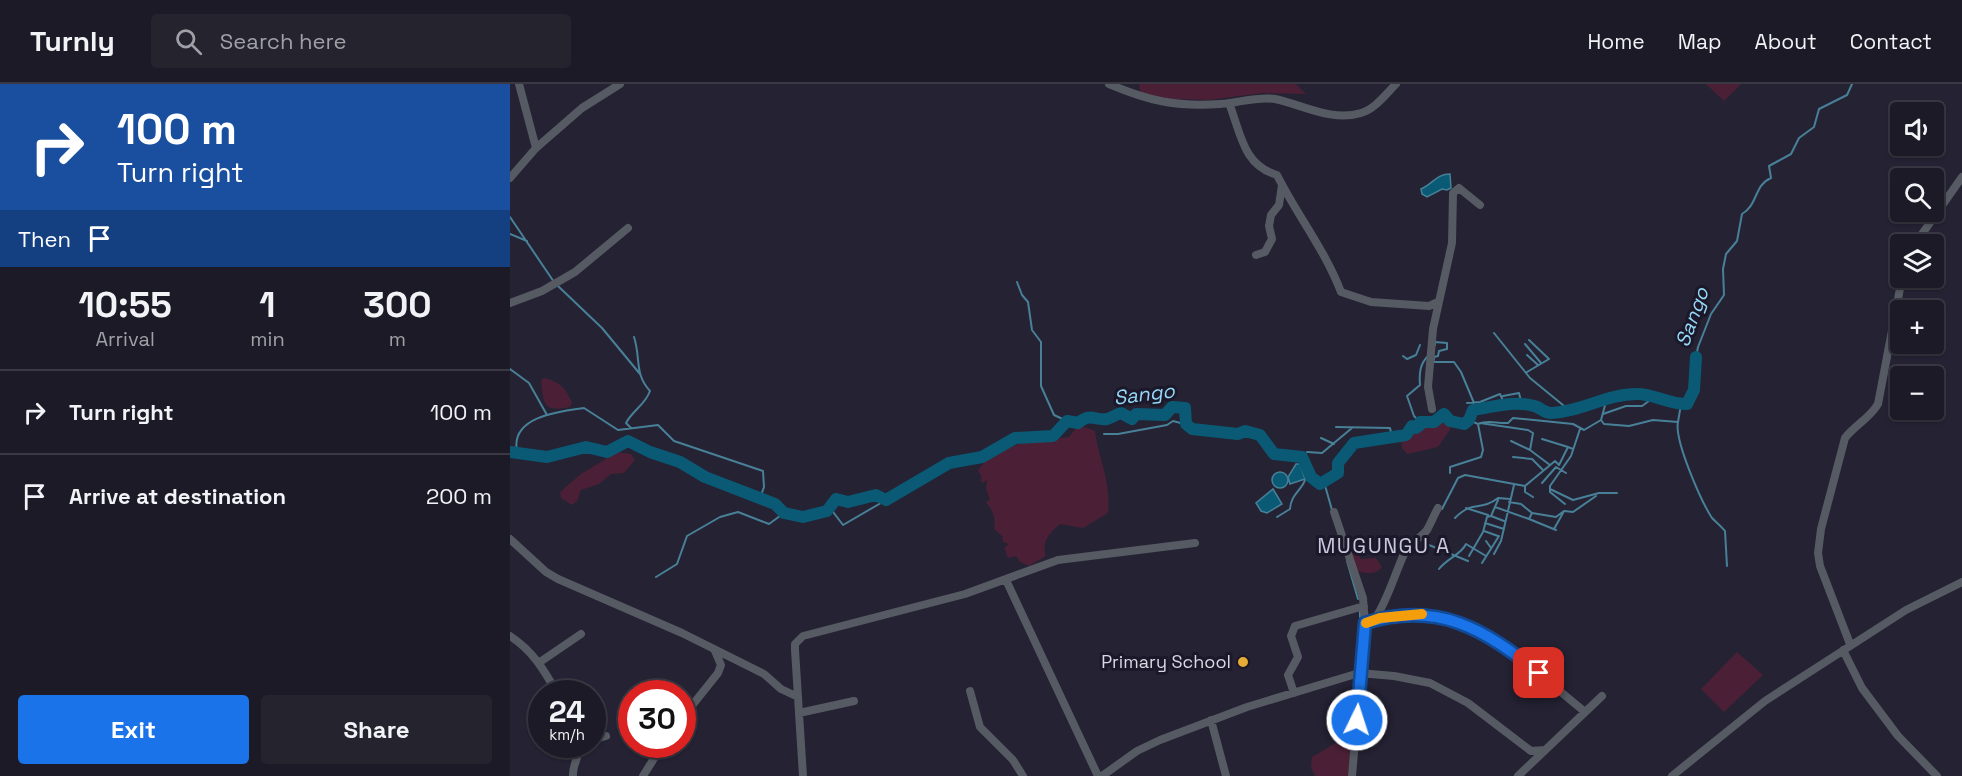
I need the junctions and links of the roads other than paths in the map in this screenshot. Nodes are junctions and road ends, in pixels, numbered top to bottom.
1 (519, 84) edge
2 (620, 84) edge
3 (1108, 84) edge
4 (1396, 84) edge
5 (1228, 103) junction
6 (536, 148) junction
7 (1962, 177) edge
8 (510, 178) edge
9 (1282, 184) junction
10 (1480, 205) dead end
11 (628, 228) dead end
12 (1922, 234) edge
13 (1256, 255) dead end
14 (1900, 288) edge
15 (1438, 302) junction
16 (510, 303) edge
17 (1428, 306) junction
18 (1436, 313) junction
19 (1432, 409) dead end
20 (1438, 508) dead end
21 (1334, 512) dead end
22 (510, 539) edge
23 (1195, 543) dead end
24 (1006, 580) junction
25 (1962, 582) edge
26 (1364, 606) junction
27 (1370, 622) junction
28 (581, 634) dead end
29 (510, 636) edge
30 (1850, 645) junction
31 (1843, 650) junction
32 (715, 651) junction
33 (540, 662) junction
34 (1359, 673) junction
35 (549, 680) edge
36 (970, 691) dead end
37 (1294, 693) junction
38 (1602, 696) dead end
39 (798, 698) junction
40 (696, 700) edge
41 (854, 701) dead end
42 (799, 712) junction
43 (1585, 712) junction
44 (1211, 720) junction
45 (1545, 750) junction
46 (1531, 751) junction
47 (578, 758) edge
48 (654, 758) edge
49 (1531, 764) junction
50 (573, 776) edge
51 (643, 776) edge
52 (803, 776) edge
53 (1023, 776) edge
54 (1100, 776) edge
55 (1226, 776) edge
56 (1352, 776) edge
57 (1518, 776) edge
58 (1672, 776) edge
59 (1937, 776) edge

1 - 6 street
2 - 6 street
3 - 5 street
4 - 5 street
5 - 9 street
6 - 8 street
7 - 12 street
9 - 13 street
9 - 17 street
10 - 15 street
11 - 16 street
14 - 30 street
15 - 17 street
15 - 18 street
17 - 18 street
18 - 19 street
20 - 27 street
21 - 26 street
22 - 32 street
23 - 24 street
24 - 39 street
24 - 54 street
25 - 30 street
26 - 27 street
26 - 37 street
27 - 34 street
27 - 43 street
28 - 33 street
29 - 33 street
30 - 31 street
31 - 58 street
31 - 59 street
32 - 39 street
32 - 40 street
33 - 35 street
34 - 37 street
34 - 46 street
34 - 56 street
36 - 53 street
37 - 44 street
38 - 43 street
39 - 42 street
41 - 42 street
42 - 52 street
43 - 45 street
44 - 54 street
44 - 55 street
45 - 46 street
45 - 49 street
46 - 49 street
47 - 50 street
48 - 51 street
49 - 57 street

